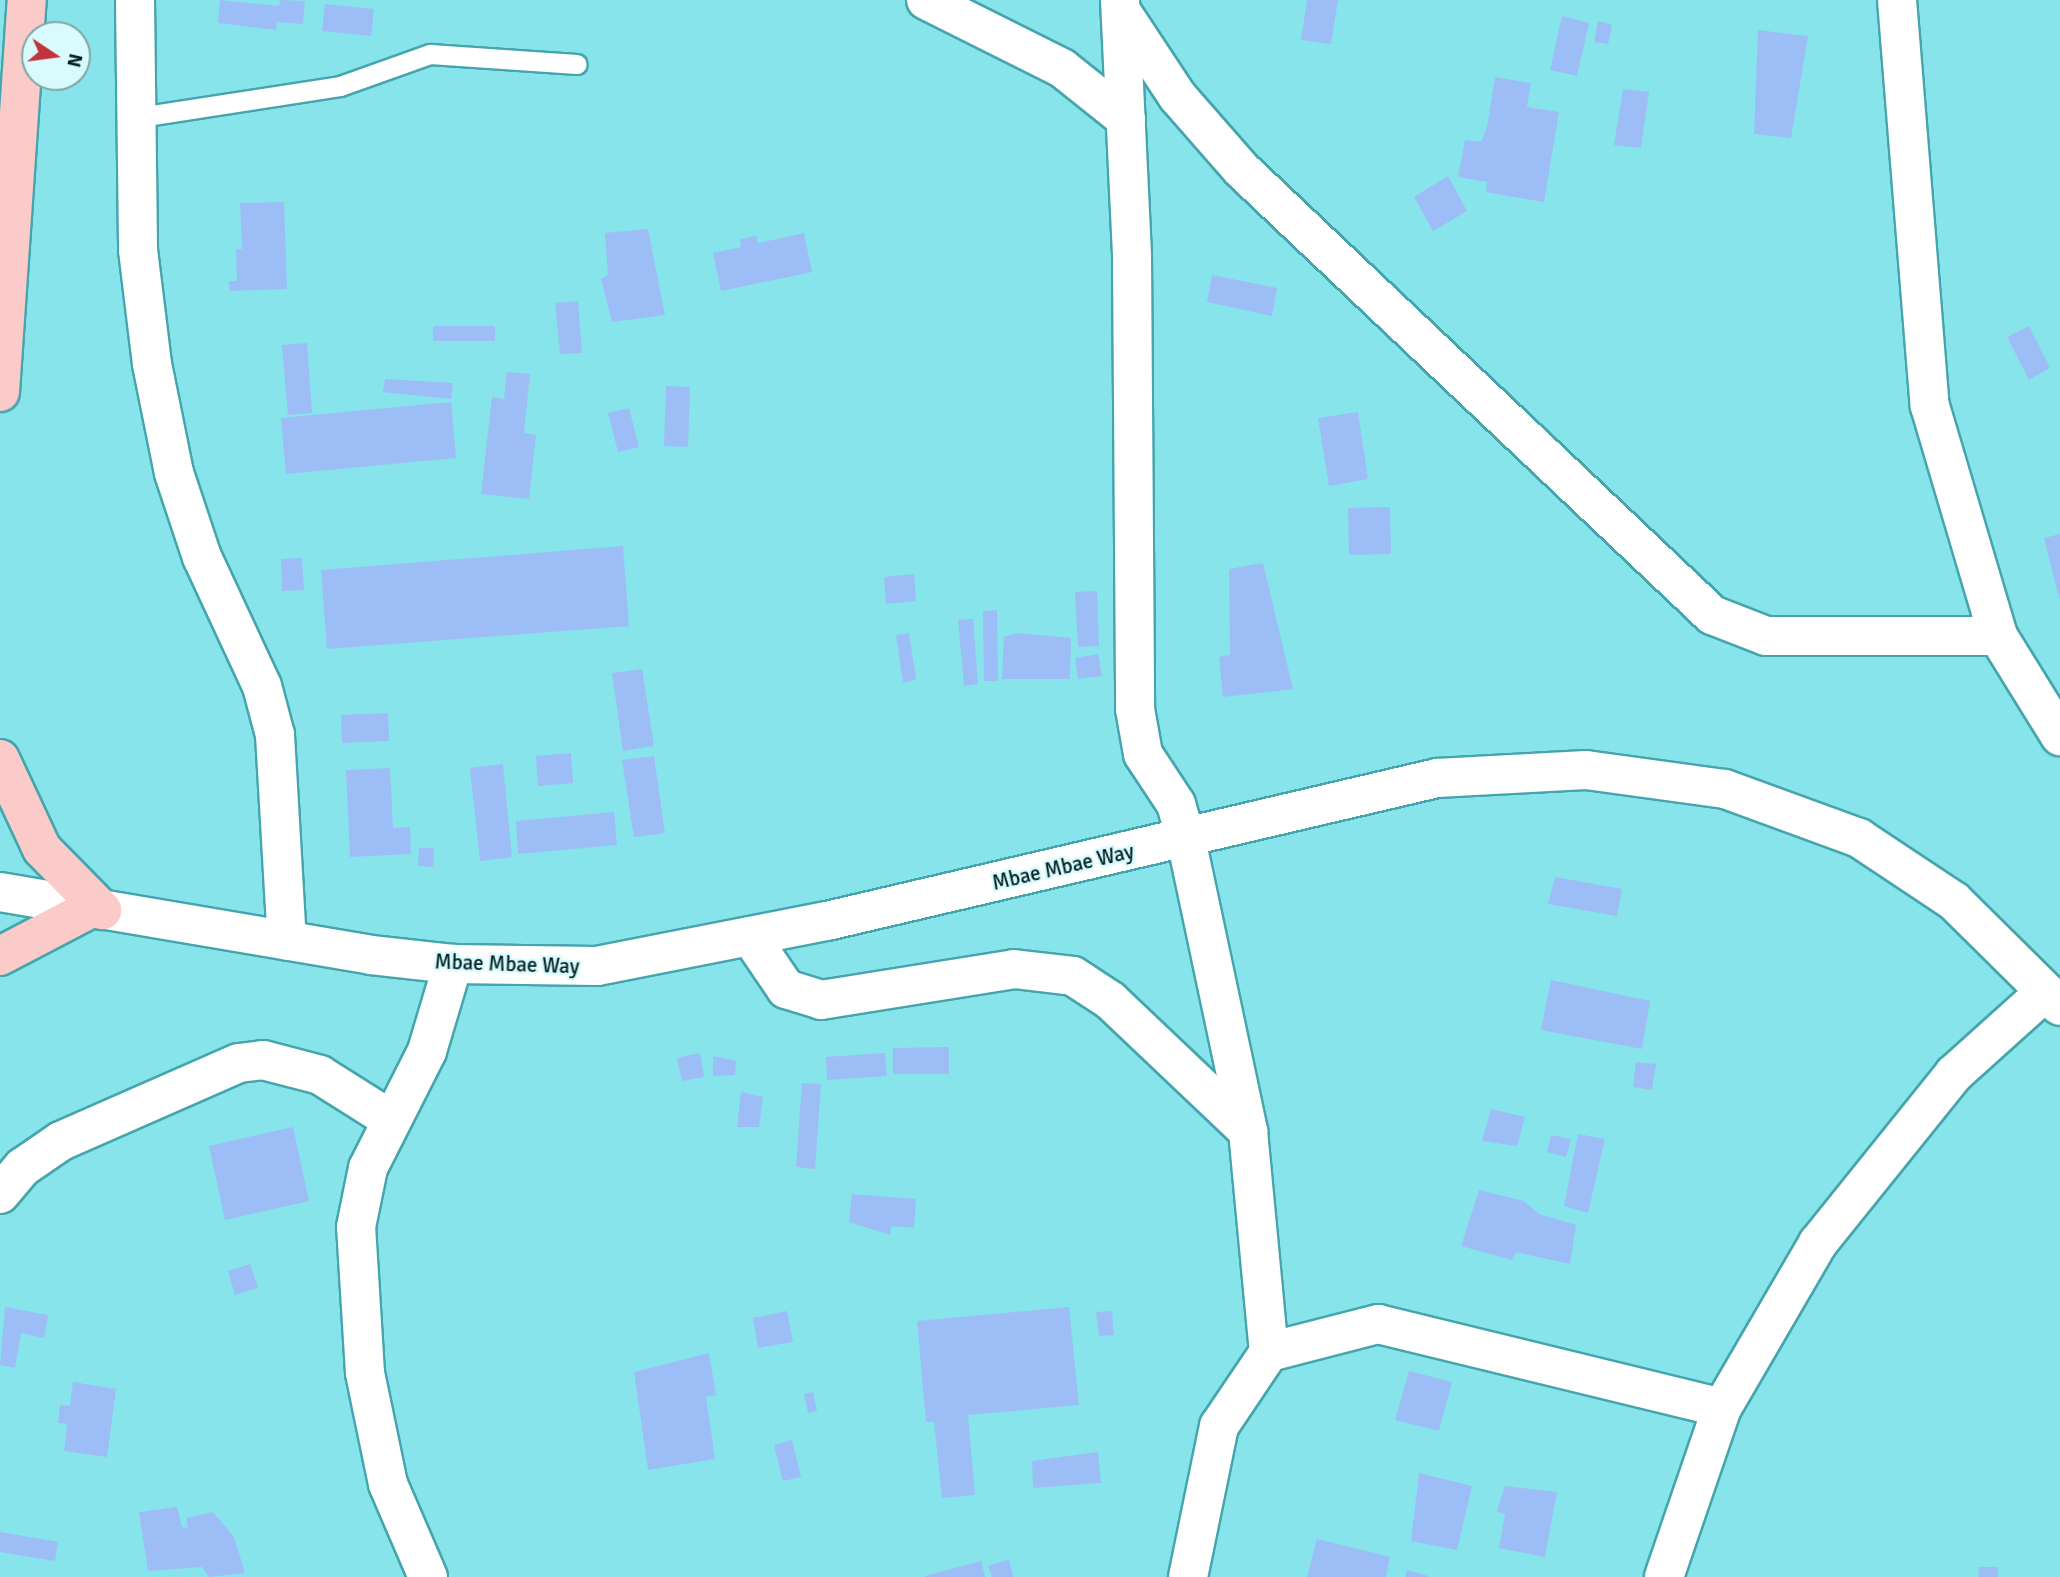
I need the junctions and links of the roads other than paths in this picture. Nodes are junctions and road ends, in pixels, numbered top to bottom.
1 (27, 0) edge
2 (135, 0) edge
3 (926, 0) edge
4 (1897, 0) edge
5 (1120, 6) edge
6 (577, 64) dead end
7 (133, 118) junction
8 (1126, 118) junction
9 (0, 392) edge
10 (1998, 636) junction
11 (2060, 736) edge
12 (0, 759) edge
13 (1186, 839) junction
14 (0, 892) edge
15 (96, 909) junction
16 (750, 936) junction
17 (286, 941) junction
18 (0, 956) edge
19 (453, 964) junction
20 (2052, 999) edge
21 (390, 1119) junction
22 (1248, 1132) junction
23 (0, 1194) edge
24 (1269, 1352) junction
25 (1723, 1408) junction
26 (428, 1577) edge
27 (1188, 1577) edge
28 (1664, 1577) edge

1 - 9 main road
2 - 7 street
3 - 8 street
4 - 10 street
5 - 8 street
5 - 10 street
6 - 7 lane
7 - 17 street
8 - 13 street
10 - 11 street
12 - 15 main road
13 - 16 street, Mbae Mbae Way
13 - 20 street, Mbae Mbae Way
13 - 22 street
14 - 15 street, Mbae Mbae Way
15 - 17 street, Mbae Mbae Way
15 - 18 main road
16 - 19 street, Mbae Mbae Way
16 - 22 street
17 - 19 street, Mbae Mbae Way
19 - 21 street
20 - 25 street
21 - 23 street
21 - 26 street
22 - 24 street
24 - 25 street
24 - 27 street
25 - 28 street

